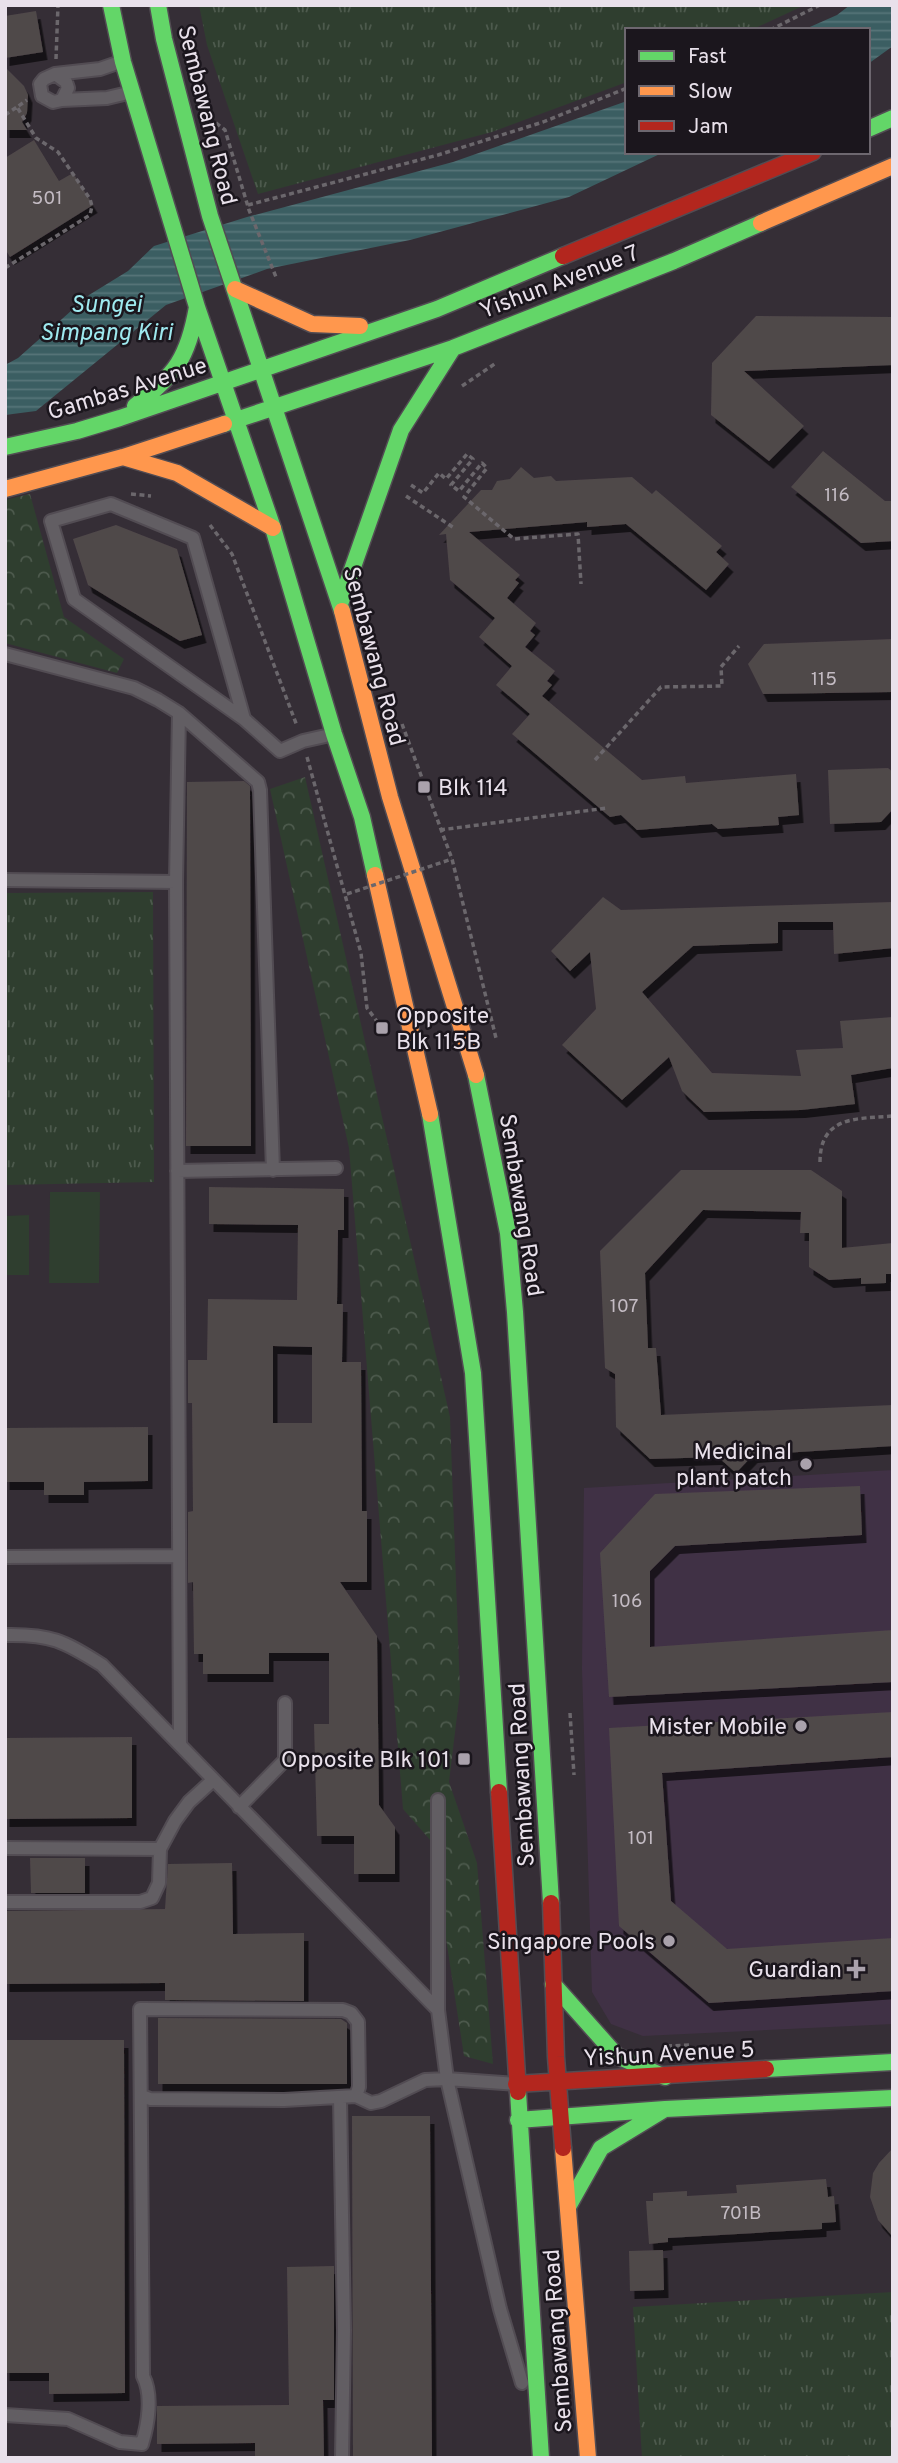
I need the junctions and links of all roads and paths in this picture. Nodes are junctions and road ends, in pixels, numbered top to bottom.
1 (58, 5) edge
2 (111, 5) edge
3 (158, 5) edge
4 (820, 5) edge
5 (773, 28) edge
6 (123, 62) junction
7 (55, 74) junction
8 (625, 89) edge
9 (40, 90) junction
10 (132, 92) junction
11 (62, 100) junction
12 (17, 107) junction
13 (5, 115) edge
14 (893, 118) edge
15 (215, 122) dead end
16 (870, 128) edge
17 (808, 154) edge
18 (893, 166) edge
19 (248, 206) junction
20 (5, 268) edge
21 (282, 282) dead end
22 (235, 289) junction
23 (196, 305) junction
24 (382, 327) junction
25 (453, 348) junction
26 (498, 361) dead end
27 (262, 369) junction
28 (223, 382) junction
29 (462, 386) dead end
30 (274, 407) junction
31 (120, 418) junction
32 (235, 420) junction
33 (5, 447) edge
34 (123, 457) junction
35 (401, 478) dead end
36 (5, 489) edge
37 (419, 505) dead end
38 (273, 528) junction
39 (454, 528) dead end
40 (581, 584) dead end
41 (340, 604) junction
42 (739, 646) dead end
43 (5, 654) edge
44 (398, 712) dead end
45 (179, 713) junction
46 (244, 719) junction
47 (334, 734) junction
48 (595, 760) dead end
49 (607, 808) dead end
50 (440, 830) junction
51 (452, 859) junction
52 (5, 880) edge
53 (176, 882) junction
54 (367, 1008) dead end
55 (498, 1046) dead end
56 (893, 1116) edge
57 (820, 1162) dead end
58 (336, 1168) dead end
59 (273, 1170) junction
60 (177, 1171) junction
61 (179, 1556) junction
62 (5, 1557) edge
63 (5, 1635) edge
64 (285, 1703) dead end
65 (569, 1706) dead end
66 (180, 1745) junction
67 (574, 1778) dead end
68 (213, 1780) junction
69 (438, 1800) dead end
70 (239, 1807) junction
71 (5, 1848) edge
72 (159, 1849) junction
73 (5, 1902) edge
74 (553, 1984) junction
75 (438, 2010) junction
76 (703, 2045) dead end
77 (662, 2046) dead end
78 (893, 2062) edge
79 (665, 2077) junction
80 (447, 2079) junction
81 (558, 2082) junction
82 (516, 2084) junction
83 (142, 2096) junction
84 (356, 2096) junction
85 (340, 2098) junction
86 (893, 2098) edge
87 (665, 2109) junction
88 (561, 2117) junction
89 (518, 2120) junction
90 (569, 2205) junction
91 (5, 2416) edge
92 (538, 2426) junction
93 (342, 2458) edge
94 (541, 2458) edge
95 (588, 2458) edge

1 - 7 path
2 - 6 main road, Sembawang Road
3 - 22 main road, Sembawang Road
4 - 5 path
6 - 7 lane
6 - 10 main road, Sembawang Road
7 - 9 lane
7 - 11 lane
8 - 19 path
9 - 11 lane
9 - 12 path
10 - 11 lane
10 - 23 main road, Sembawang Road
12 - 13 path
12 - 20 path
14 - 16 main road
15 - 19 path
17 - 24 main road, Yishun Avenue 7
18 - 25 main road, Yishun Avenue 7
19 - 21 path
22 - 24 main road
22 - 27 main road, Sembawang Road
23 - 28 main road, Sembawang Road
23 - 31 main road
24 - 27 main road, Yishun Avenue 7
25 - 30 main road, Yishun Avenue 7
25 - 41 main road
26 - 29 path
27 - 28 main road, Gambas Avenue
27 - 30 main road, Sembawang Road
28 - 31 main road, Gambas Avenue
28 - 32 main road, Sembawang Road
30 - 32 main road, Yishun Avenue 7
30 - 41 main road, Sembawang Road
31 - 33 main road, Gambas Avenue
32 - 34 main road
32 - 38 main road, Sembawang Road
34 - 36 main road
34 - 38 main road
35 - 40 path
37 - 39 path
38 - 47 main road, Sembawang Road
41 - 74 main road, Sembawang Road
42 - 48 path
43 - 45 lane
44 - 50 path
45 - 53 lane
45 - 59 lane
46 - 46 lane
46 - 47 lane
47 - 82 main road, Sembawang Road
49 - 50 path
50 - 51 path
51 - 54 path, bridge
51 - 55 path
52 - 53 lane
53 - 60 lane
56 - 57 path
58 - 59 lane
59 - 60 lane
60 - 61 lane
61 - 62 lane
61 - 66 lane
63 - 66 lane
64 - 70 lane
65 - 67 path
66 - 68 lane
68 - 70 lane
68 - 72 lane
69 - 75 lane
70 - 75 lane
71 - 72 lane
72 - 73 lane
74 - 79 main road
74 - 81 main road, Sembawang Road
75 - 80 lane
76 - 77 path
78 - 79 main road, Yishun Avenue 5
79 - 81 main road, Yishun Avenue 5
80 - 82 lane, Yishun Avenue 5
80 - 84 lane, Yishun Avenue 5
80 - 92 lane
81 - 82 main road, Yishun Avenue 5
81 - 88 main road, Sembawang Road
82 - 89 main road, Sembawang Road
83 - 84 lane
83 - 85 lane, Yishun Avenue 5
83 - 91 lane
84 - 85 lane, Yishun Avenue 5
85 - 93 lane
86 - 87 main road
87 - 88 main road
87 - 90 main road
88 - 89 main road
88 - 90 main road, Sembawang Road
89 - 92 main road, Sembawang Road
90 - 95 main road, Sembawang Road
92 - 94 main road, Sembawang Road

